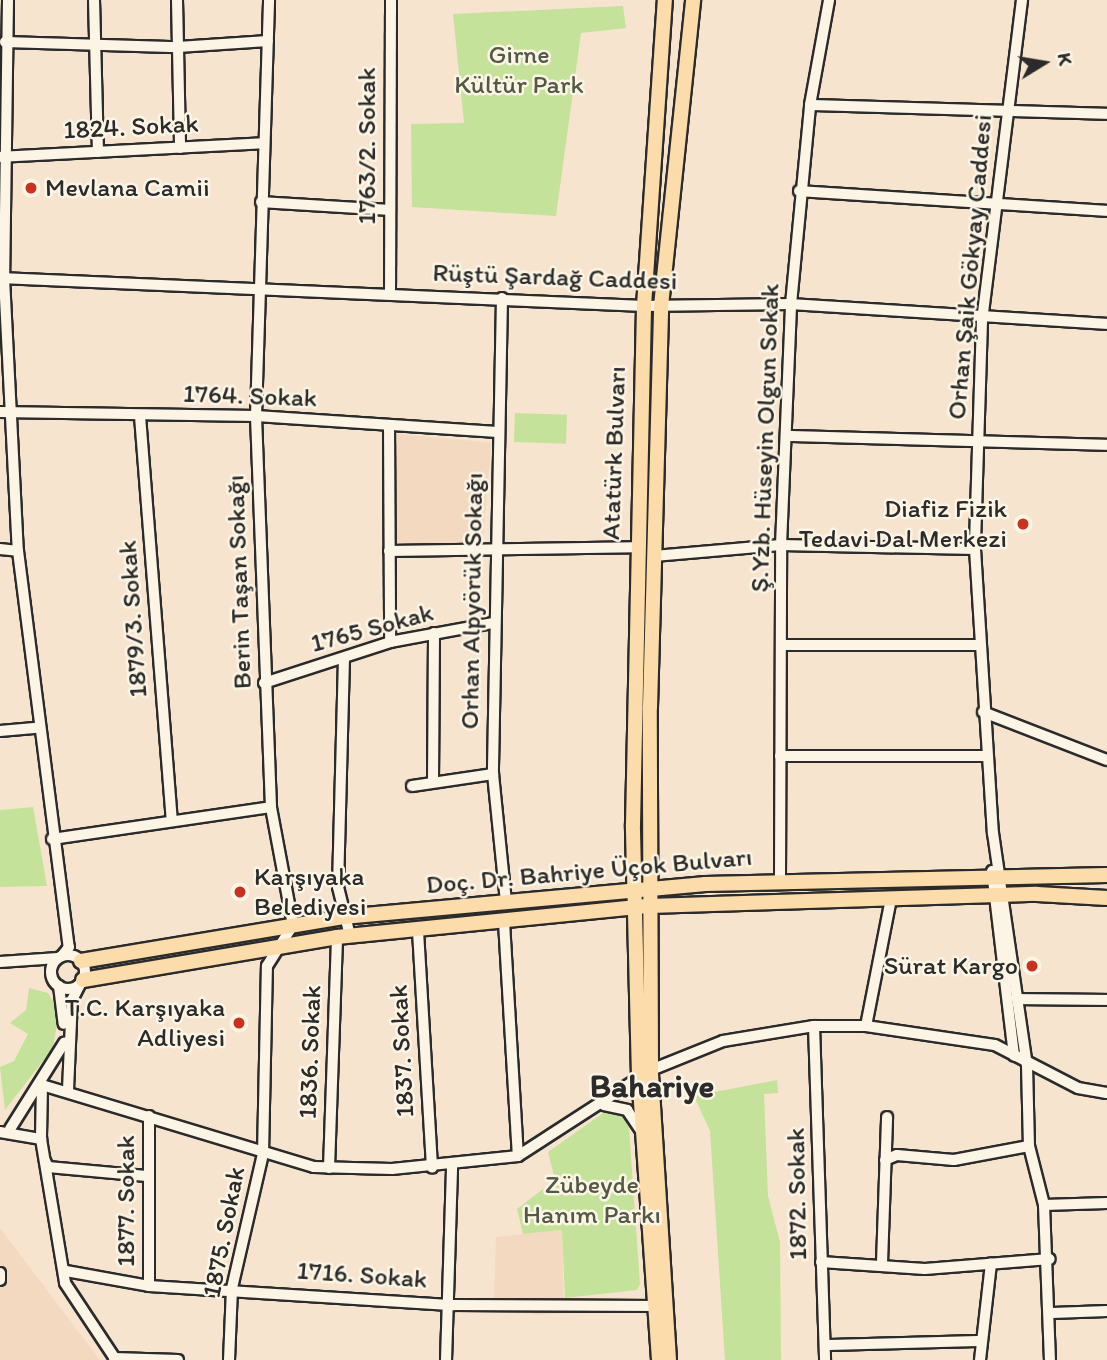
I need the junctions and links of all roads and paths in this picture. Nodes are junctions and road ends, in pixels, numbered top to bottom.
1 (8, 0) edge
2 (94, 0) edge
3 (177, 0) edge
4 (269, 0) edge
5 (391, 0) edge
6 (665, 0) edge
7 (693, 0) edge
8 (829, 0) edge
9 (1022, 0) edge
10 (268, 41) junction
11 (5, 43) junction
12 (95, 46) junction
13 (178, 47) junction
14 (810, 105) junction
15 (1006, 109) junction
16 (1107, 114) edge
17 (264, 143) junction
18 (180, 148) junction
19 (98, 152) junction
20 (1, 157) edge
21 (799, 191) junction
22 (261, 202) junction
23 (997, 207) junction
24 (390, 210) junction
25 (1107, 211) edge
26 (2, 278) edge
27 (258, 287) junction
28 (390, 293) junction
29 (502, 298) junction
30 (791, 304) junction
31 (644, 306) junction
32 (662, 306) junction
33 (982, 321) junction
34 (1107, 324) edge
35 (6, 412) edge
36 (140, 415) junction
37 (256, 416) junction
38 (388, 425) junction
39 (497, 432) junction
40 (788, 436) junction
41 (978, 441) junction
42 (1107, 445) edge
43 (781, 545) junction
44 (635, 547) junction
45 (0, 549) edge
46 (975, 549) junction
47 (18, 551) junction
48 (389, 551) junction
49 (495, 552) junction
50 (654, 556) junction
51 (493, 623) junction
52 (434, 633) junction
53 (390, 642) junction
54 (783, 645) junction
55 (977, 645) junction
56 (344, 658) junction
57 (264, 683) junction
58 (983, 712) junction
59 (37, 728) junction
60 (0, 731) edge
61 (780, 756) junction
62 (987, 756) junction
63 (1107, 760) edge
64 (493, 774) junction
65 (433, 781) junction
66 (412, 786) dead end
67 (271, 807) junction
68 (172, 820) junction
69 (52, 839) junction
70 (1107, 874) edge
71 (780, 879) junction
72 (996, 879) junction
73 (642, 891) junction
74 (998, 897) junction
75 (1107, 898) edge
76 (891, 900) junction
77 (506, 903) junction
78 (642, 907) junction
79 (342, 917) junction
80 (504, 922) junction
81 (293, 925) junction
82 (418, 931) junction
83 (344, 936) junction
84 (278, 946) junction
85 (60, 957) junction
86 (79, 959) junction
87 (0, 962) edge
88 (81, 982) junction
89 (59, 986) junction
90 (1017, 999) junction
91 (1107, 1000) edge
92 (814, 1026) junction
93 (866, 1026) junction
94 (64, 1043) junction
95 (1014, 1056) junction
96 (1027, 1065) junction
97 (645, 1073) junction
98 (42, 1085) junction
99 (66, 1089) junction
100 (1107, 1093) edge
101 (601, 1105) junction
102 (149, 1116) junction
103 (887, 1117) dead end
104 (5, 1130) edge
105 (642, 1133) junction
106 (41, 1139) junction
107 (1029, 1146) junction
108 (263, 1154) junction
109 (518, 1156) junction
110 (885, 1160) junction
111 (44, 1161) junction
112 (452, 1166) junction
113 (329, 1168) junction
114 (432, 1168) junction
115 (146, 1176) junction
116 (1107, 1203) edge
117 (1044, 1205) junction
118 (1050, 1259) junction
119 (821, 1262) junction
120 (882, 1263) junction
121 (991, 1264) junction
122 (66, 1271) junction
123 (149, 1286) junction
124 (232, 1288) junction
125 (453, 1305) junction
126 (656, 1306) junction
127 (1107, 1311) edge
128 (1052, 1313) junction
129 (982, 1341) junction
130 (825, 1345) junction
131 (115, 1359) edge
132 (178, 1360) edge
133 (229, 1360) edge
134 (446, 1360) edge
135 (659, 1360) edge
136 (669, 1360) edge
137 (825, 1360) edge
138 (980, 1360) edge
139 (1051, 1360) edge

1 - 11 street
2 - 12 street
3 - 13 street
4 - 10 street, Berin Taşan Sokağı
5 - 24 street, 1763/2. Sokak
6 - 31 main road, Atatürk Bulvarı
7 - 32 main road, Atatürk Bulvarı
8 - 14 street, Ş.Yzb. Hüseyin Olgun Sokak
9 - 15 street, Orhan Şaik Gökyay Caddesi
10 - 13 street
10 - 17 street, Berin Taşan Sokağı
11 - 12 street
11 - 20 street
12 - 13 street
12 - 19 street
13 - 18 street
14 - 15 street
14 - 21 street, Ş.Yzb. Hüseyin Olgun Sokak
15 - 16 street
15 - 23 street, Orhan Şaik Gökyay Caddesi
17 - 18 street, 1824. Sokak
17 - 22 street, Berin Taşan Sokağı
18 - 19 street, 1824. Sokak
19 - 20 street, 1824. Sokak
20 - 26 street
21 - 23 street
21 - 30 street, Ş.Yzb. Hüseyin Olgun Sokak
22 - 24 street
22 - 27 street, Berin Taşan Sokağı
23 - 25 street
23 - 33 street, Orhan Şaik Gökyay Caddesi
24 - 28 street, 1763/2. Sokak
26 - 27 street, Rüştü Şardağ Caddesi
26 - 35 street
27 - 28 street, Rüştü Şardağ Caddesi
27 - 37 street, Berin Taşan Sokağı
28 - 29 street, Rüştü Şardağ Caddesi
29 - 31 street, Rüştü Şardağ Caddesi
29 - 39 street, Orhan Alpyörük Sokağı
30 - 32 street, Rüştü Şardağ Caddesi
30 - 33 street, Rüştü Şardağ Caddesi
30 - 40 street, Ş.Yzb. Hüseyin Olgun Sokak
31 - 32 street, Rüştü Şardağ Caddesi
31 - 44 main road, Atatürk Bulvarı
32 - 50 main road, Atatürk Bulvarı
33 - 34 street, Rüştü Şardağ Caddesi
33 - 41 street, Orhan Şaik Gökyay Caddesi
35 - 36 street, 1764. Sokak
35 - 47 street
36 - 37 street, 1764. Sokak
36 - 68 street, 1879/3. Sokak
37 - 38 street, 1764. Sokak
37 - 57 street, Berin Taşan Sokağı
38 - 39 street, 1764. Sokak
38 - 48 street
39 - 49 street, Orhan Alpyörük Sokağı
40 - 41 street
40 - 43 street, Ş.Yzb. Hüseyin Olgun Sokak
41 - 42 street
41 - 46 street, Orhan Şaik Gökyay Caddesi
43 - 46 street
43 - 50 street
43 - 54 street, Ş.Yzb. Hüseyin Olgun Sokak
44 - 49 street
44 - 73 main road, Atatürk Bulvarı
45 - 47 street
46 - 55 street, Orhan Şaik Gökyay Caddesi
47 - 59 street
48 - 49 street
48 - 53 street
49 - 51 street, Orhan Alpyörük Sokağı
50 - 73 main road, Atatürk Bulvarı
51 - 52 street, 1765 Sokak
51 - 64 street, Orhan Alpyörük Sokağı
52 - 53 street, 1765 Sokak
52 - 65 street
53 - 56 street, 1765 Sokak
54 - 55 street
54 - 61 street, Ş.Yzb. Hüseyin Olgun Sokak
55 - 58 street, Orhan Şaik Gökyay Caddesi
56 - 57 street, 1765 Sokak
56 - 79 street
57 - 67 street, Berin Taşan Sokağı
58 - 62 street, Orhan Şaik Gökyay Caddesi
58 - 63 street
59 - 60 street
59 - 69 street
61 - 62 street
61 - 71 street, Ş.Yzb. Hüseyin Olgun Sokak
62 - 72 street, Orhan Şaik Gökyay Caddesi
64 - 65 street
64 - 77 street, Orhan Alpyörük Sokağı
65 - 66 street
67 - 68 street
67 - 81 street, Berin Taşan Sokağı
68 - 69 street
69 - 85 street
69 - 86 street
70 - 72 main road, Doç. Dr. Bahriye Üçok Bulvarı
71 - 72 main road, Doç. Dr. Bahriye Üçok Bulvarı
71 - 73 main road, Doç. Dr. Bahriye Üçok Bulvarı
72 - 74 street, Orhan Şaik Gökyay Caddesi
73 - 77 main road, Doç. Dr. Bahriye Üçok Bulvarı
73 - 78 main road
74 - 75 main road, Doç. Dr. Bahriye Üçok Bulvarı
74 - 76 main road, Doç. Dr. Bahriye Üçok Bulvarı
74 - 90 street, Orhan Şaik Gökyay Caddesi
74 - 95 street, Orhan Şaik Gökyay Caddesi
76 - 78 main road, Doç. Dr. Bahriye Üçok Bulvarı
76 - 93 street
77 - 79 main road, Doç. Dr. Bahriye Üçok Bulvarı
78 - 80 main road, Doç. Dr. Bahriye Üçok Bulvarı
78 - 97 main road
79 - 81 main road, Doç. Dr. Bahriye Üçok Bulvarı
79 - 83 street
80 - 82 main road, Doç. Dr. Bahriye Üçok Bulvarı
80 - 109 street
81 - 84 street
81 - 86 main road, Doç. Dr. Bahriye Üçok Bulvarı
82 - 83 main road, Doç. Dr. Bahriye Üçok Bulvarı
82 - 114 street, 1837. Sokak
83 - 84 main road, Doç. Dr. Bahriye Üçok Bulvarı
83 - 113 street, 1836. Sokak
84 - 88 main road, Doç. Dr. Bahriye Üçok Bulvarı
84 - 108 street
85 - 86 street
85 - 87 street
85 - 89 street
86 - 88 street
88 - 89 street
88 - 99 street
89 - 94 street
90 - 91 street
90 - 96 street, Orhan Şaik Gökyay Caddesi
92 - 93 street
92 - 97 street
92 - 119 street, 1872. Sokak
93 - 95 street
94 - 98 street
94 - 99 street
95 - 96 street
96 - 100 street
96 - 107 street, Orhan Şaik Gökyay Caddesi
97 - 101 street
97 - 105 main road
97 - 136 main road
98 - 99 street
98 - 104 street
98 - 106 street
99 - 102 street
101 - 105 street
101 - 109 street
102 - 108 street
102 - 115 street, 1877. Sokak
103 - 110 street
104 - 106 street
105 - 126 main road
106 - 111 street
107 - 110 street
107 - 117 street, Orhan Şaik Gökyay Caddesi
108 - 113 street
108 - 124 street, 1875. Sokak
109 - 112 street
110 - 120 street
111 - 115 street
111 - 122 street
112 - 114 street
112 - 125 street
113 - 114 street
115 - 123 street, 1877. Sokak
116 - 117 street
117 - 118 street, Orhan Şaik Gökyay Caddesi
118 - 121 street
118 - 128 street, Orhan Şaik Gökyay Caddesi
119 - 120 street
119 - 130 street, 1872. Sokak
120 - 121 street
121 - 129 street
122 - 123 street, 1716. Sokak
122 - 131 street
123 - 124 street, 1716. Sokak
124 - 125 street, 1716. Sokak
124 - 133 street, 1875. Sokak
125 - 126 street, 1716. Sokak
125 - 134 street
126 - 135 main road
127 - 128 street
128 - 139 street, Orhan Şaik Gökyay Caddesi
129 - 130 street
129 - 138 street
130 - 137 street, 1872. Sokak
131 - 132 street

